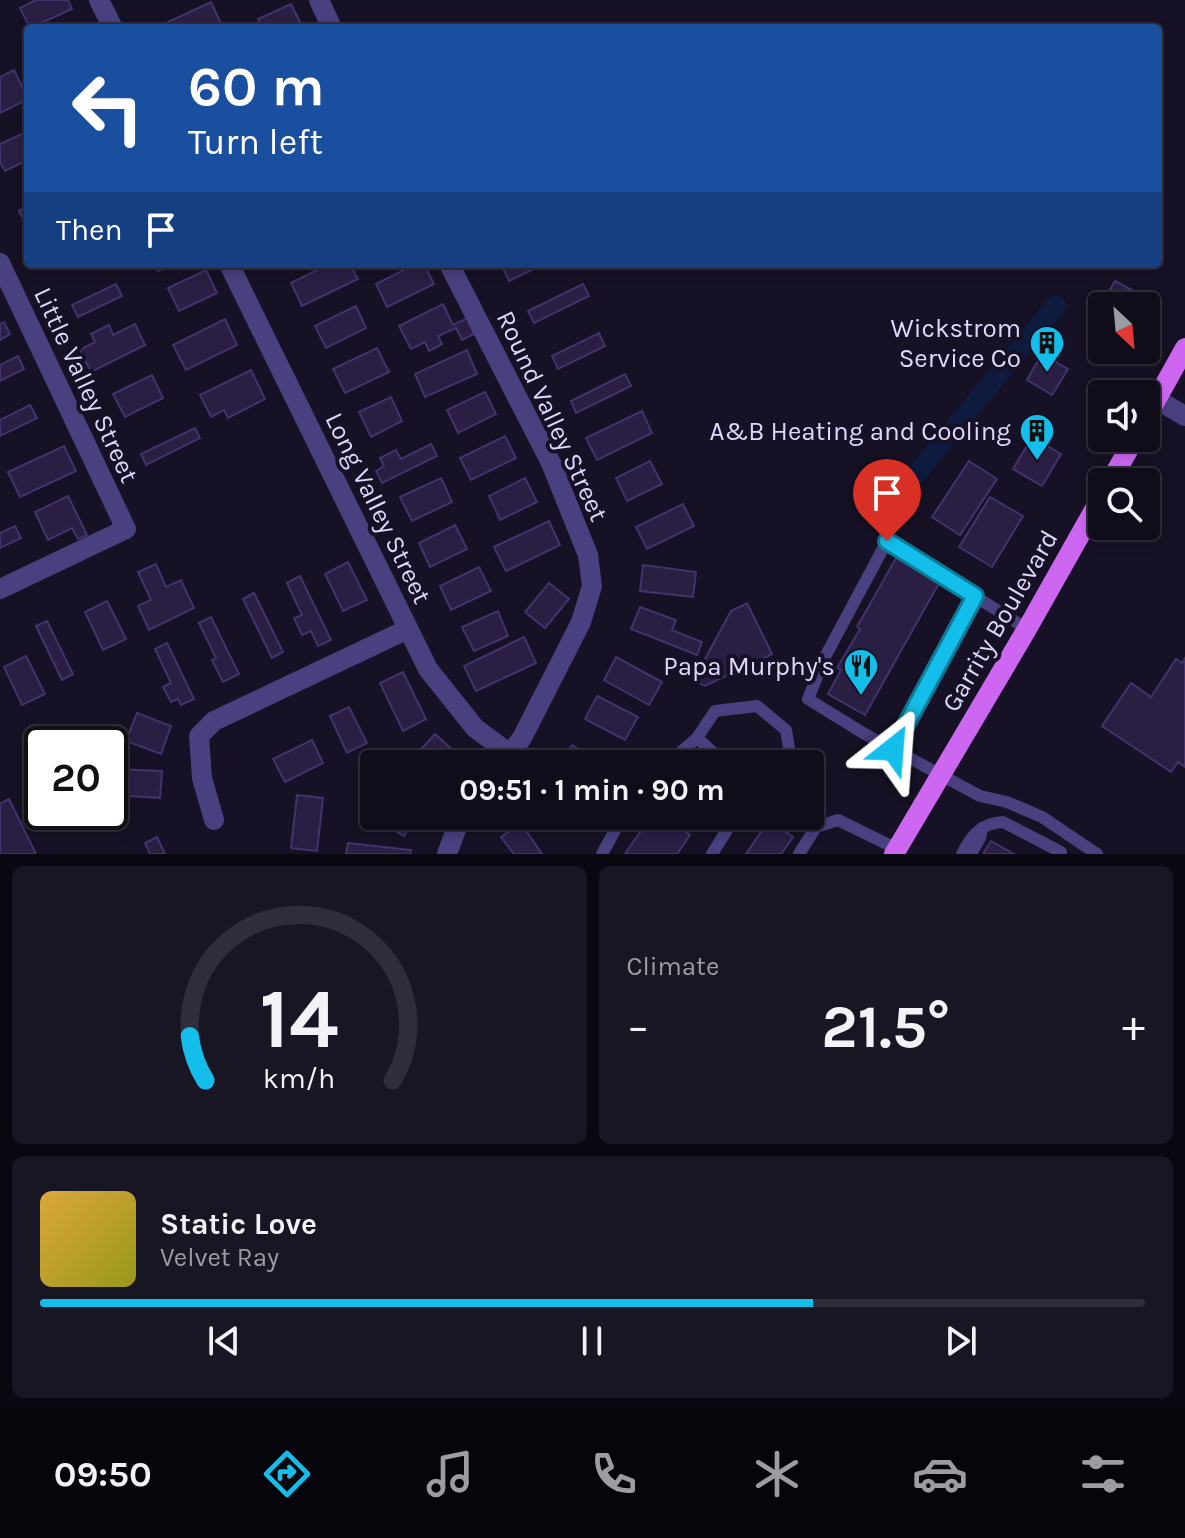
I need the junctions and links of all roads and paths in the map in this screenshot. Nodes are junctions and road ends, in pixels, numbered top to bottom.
1 (99, 0) edge
2 (319, 0) edge
3 (111, 24) edge
4 (330, 24) edge
5 (0, 263) edge
6 (231, 268) edge
7 (451, 268) edge
8 (1185, 348) edge
9 (1160, 392) edge
10 (1160, 401) edge
11 (1185, 416) edge
12 (1088, 521) edge
13 (0, 589) edge
14 (975, 596) junction
15 (408, 629) junction
16 (1027, 629) junction
17 (697, 738) junction
18 (893, 749) junction
19 (497, 750) edge
20 (513, 750) edge
21 (683, 750) edge
22 (710, 750) edge
23 (789, 750) edge
24 (940, 774) junction
25 (214, 820) dead end
26 (982, 828) junction
27 (456, 830) edge
28 (615, 830) edge
29 (727, 830) edge
30 (1070, 836) junction
31 (896, 851) edge
32 (1060, 853) edge
33 (447, 854) edge
34 (602, 854) edge
35 (712, 854) edge
36 (799, 854) edge
37 (962, 854) edge
38 (971, 854) edge
39 (1097, 854) edge

1 - 3 street
2 - 4 street
5 - 13 street, Little Valley Street
6 - 15 street, Long Valley Street
7 - 20 street, Round Valley Street
8 - 9 main road
10 - 11 street
12 - 16 main road, Garrity Boulevard
14 - 16 lane
14 - 18 lane
14 - 18 lane
15 - 19 street, Long Valley Street
15 - 25 street
16 - 24 main road, Garrity Boulevard
17 - 21 lane
17 - 22 lane
17 - 23 lane
18 - 24 lane
24 - 30 lane
24 - 31 main road, Garrity Boulevard
26 - 32 lane
26 - 37 lane
26 - 38 lane
27 - 33 street
28 - 34 lane
29 - 35 lane
30 - 32 lane
30 - 39 lane
31 - 36 lane

